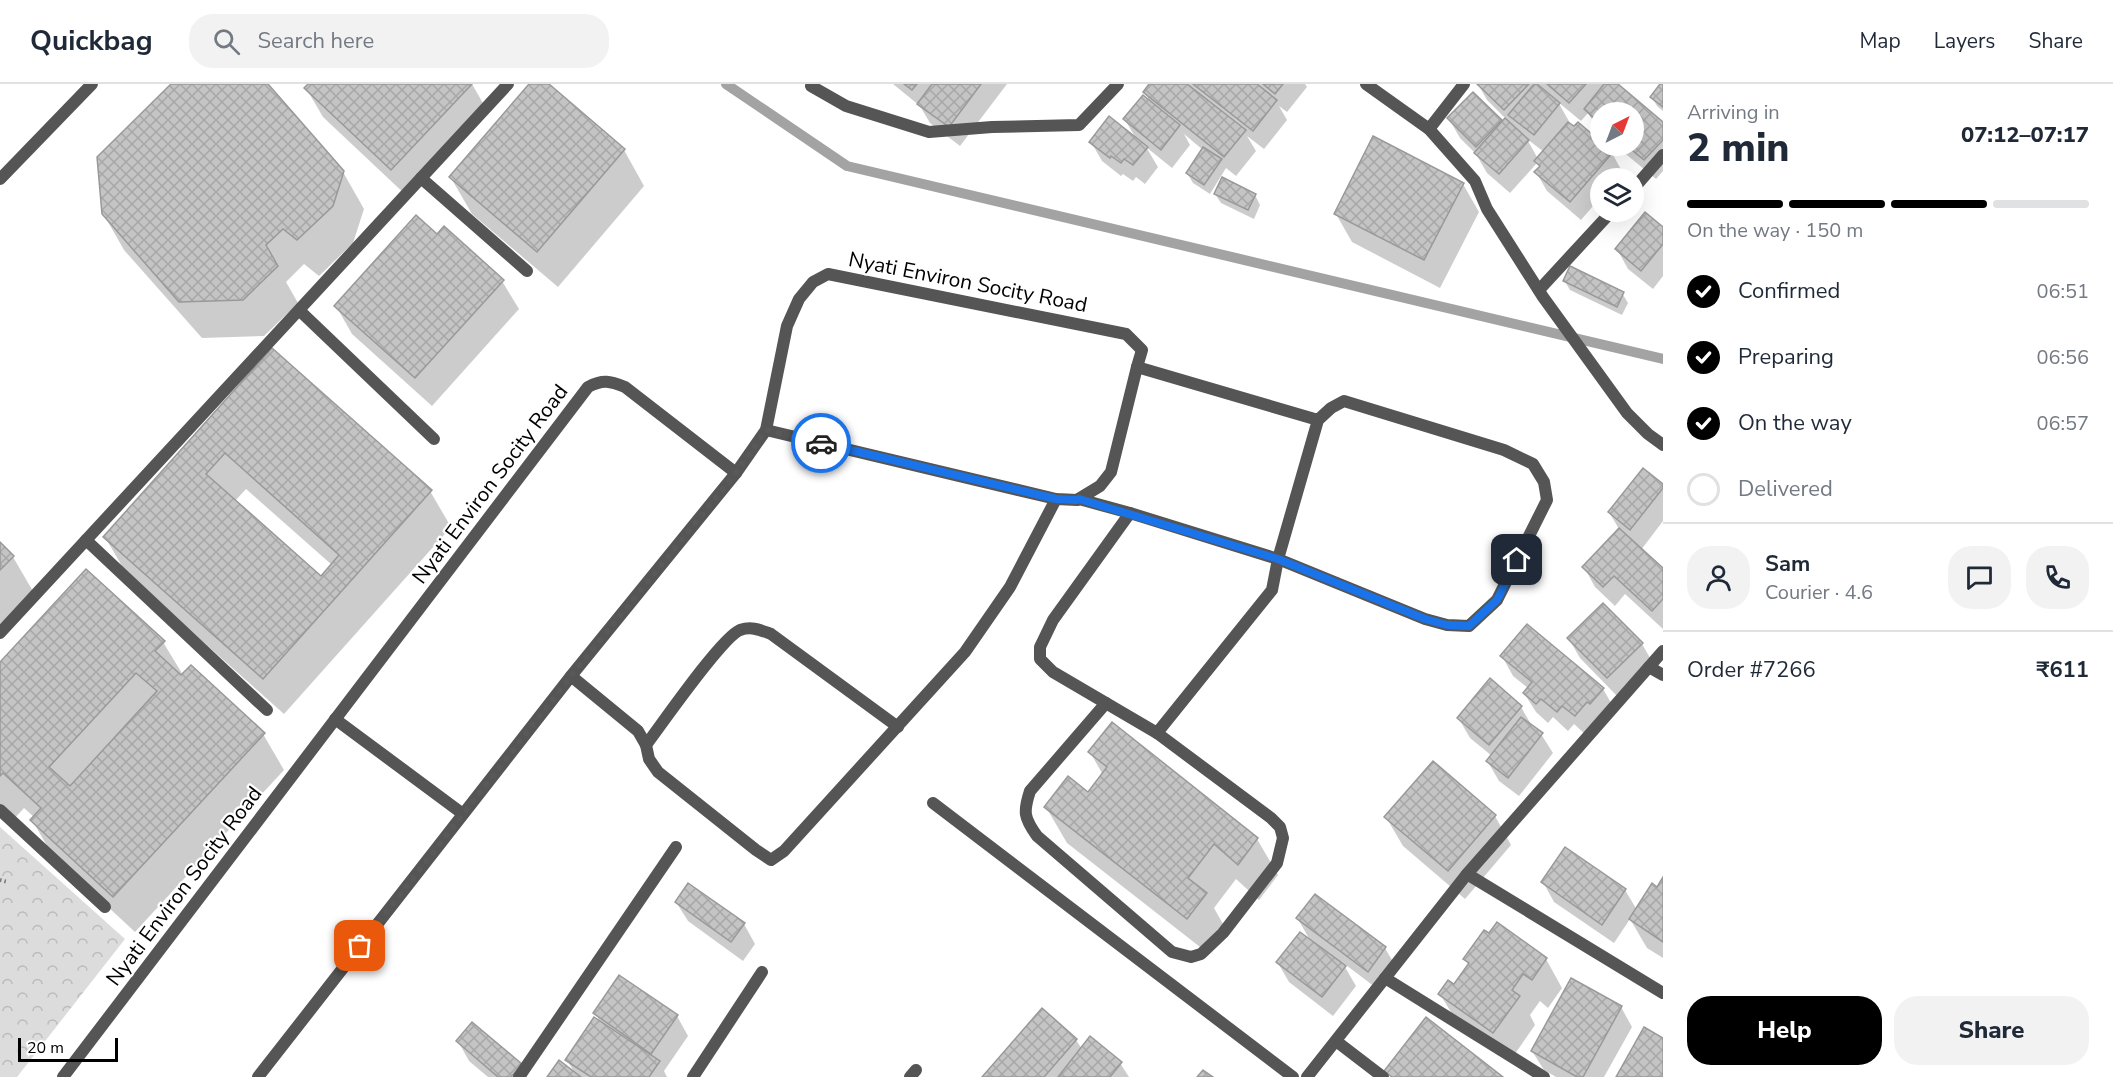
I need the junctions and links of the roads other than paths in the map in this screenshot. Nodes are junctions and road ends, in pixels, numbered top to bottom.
1 (92, 84) edge
2 (508, 84) edge
3 (1118, 84) edge
4 (1366, 84) edge
5 (1464, 84) edge
6 (813, 85) edge
7 (1429, 129) junction
8 (1663, 155) edge
9 (1644, 177) edge
10 (421, 178) junction
11 (0, 179) edge
12 (1602, 222) edge
13 (527, 271) dead end
14 (1541, 294) junction
15 (300, 310) junction
16 (1137, 367) junction
17 (1318, 420) junction
18 (766, 430) junction
19 (434, 439) dead end
20 (1663, 445) edge
21 (736, 473) junction
22 (1056, 499) junction
23 (1079, 499) junction
24 (1130, 513) junction
25 (86, 540) junction
26 (1278, 559) junction
27 (0, 633) edge
28 (1663, 651) edge
29 (1649, 667) junction
30 (1663, 675) edge
31 (571, 676) junction
32 (1106, 704) junction
33 (267, 710) dead end
34 (335, 719) junction
35 (898, 727) junction
36 (1157, 733) junction
37 (646, 745) junction
38 (933, 803) dead end
39 (0, 810) edge
40 (463, 814) junction
41 (676, 847) dead end
42 (1467, 874) junction
43 (105, 907) dead end
44 (762, 972) dead end
45 (1385, 978) junction
46 (1663, 993) edge
47 (1336, 1041) junction
48 (63, 1077) edge
49 (258, 1077) edge
50 (519, 1077) edge
51 (693, 1077) edge
52 (1293, 1077) edge
53 (1307, 1077) edge
54 (1383, 1077) edge
55 (1544, 1077) edge

1 - 11 street
2 - 10 street
3 - 6 street
4 - 7 street
5 - 7 street
7 - 14 street
8 - 9 street
10 - 13 street
10 - 15 street
12 - 14 street
14 - 20 street
15 - 19 street
15 - 25 street
16 - 17 street
16 - 18 street, Nyati Environ Socity Road
16 - 23 street, Nyati Environ Socity Road
17 - 26 street
17 - 26 street
18 - 21 street, Nyati Environ Socity Road
18 - 22 street
21 - 31 street, Nyati Environ Socity Road
21 - 34 street, Nyati Environ Socity Road
22 - 23 street
22 - 35 street
23 - 24 street
24 - 26 street
24 - 32 street
25 - 27 street
25 - 33 street
26 - 36 street
28 - 29 street
29 - 30 street
29 - 42 street
31 - 37 street
31 - 40 street, Nyati Environ Socity Road
32 - 36 street
32 - 36 street
34 - 40 street
34 - 48 street, Nyati Environ Socity Road
35 - 37 street
35 - 37 street
38 - 52 street
39 - 43 street
40 - 49 street, Nyati Environ Socity Road
41 - 50 street
42 - 45 street
42 - 46 street
44 - 51 street
45 - 47 street
45 - 55 street
47 - 53 street
47 - 54 street

